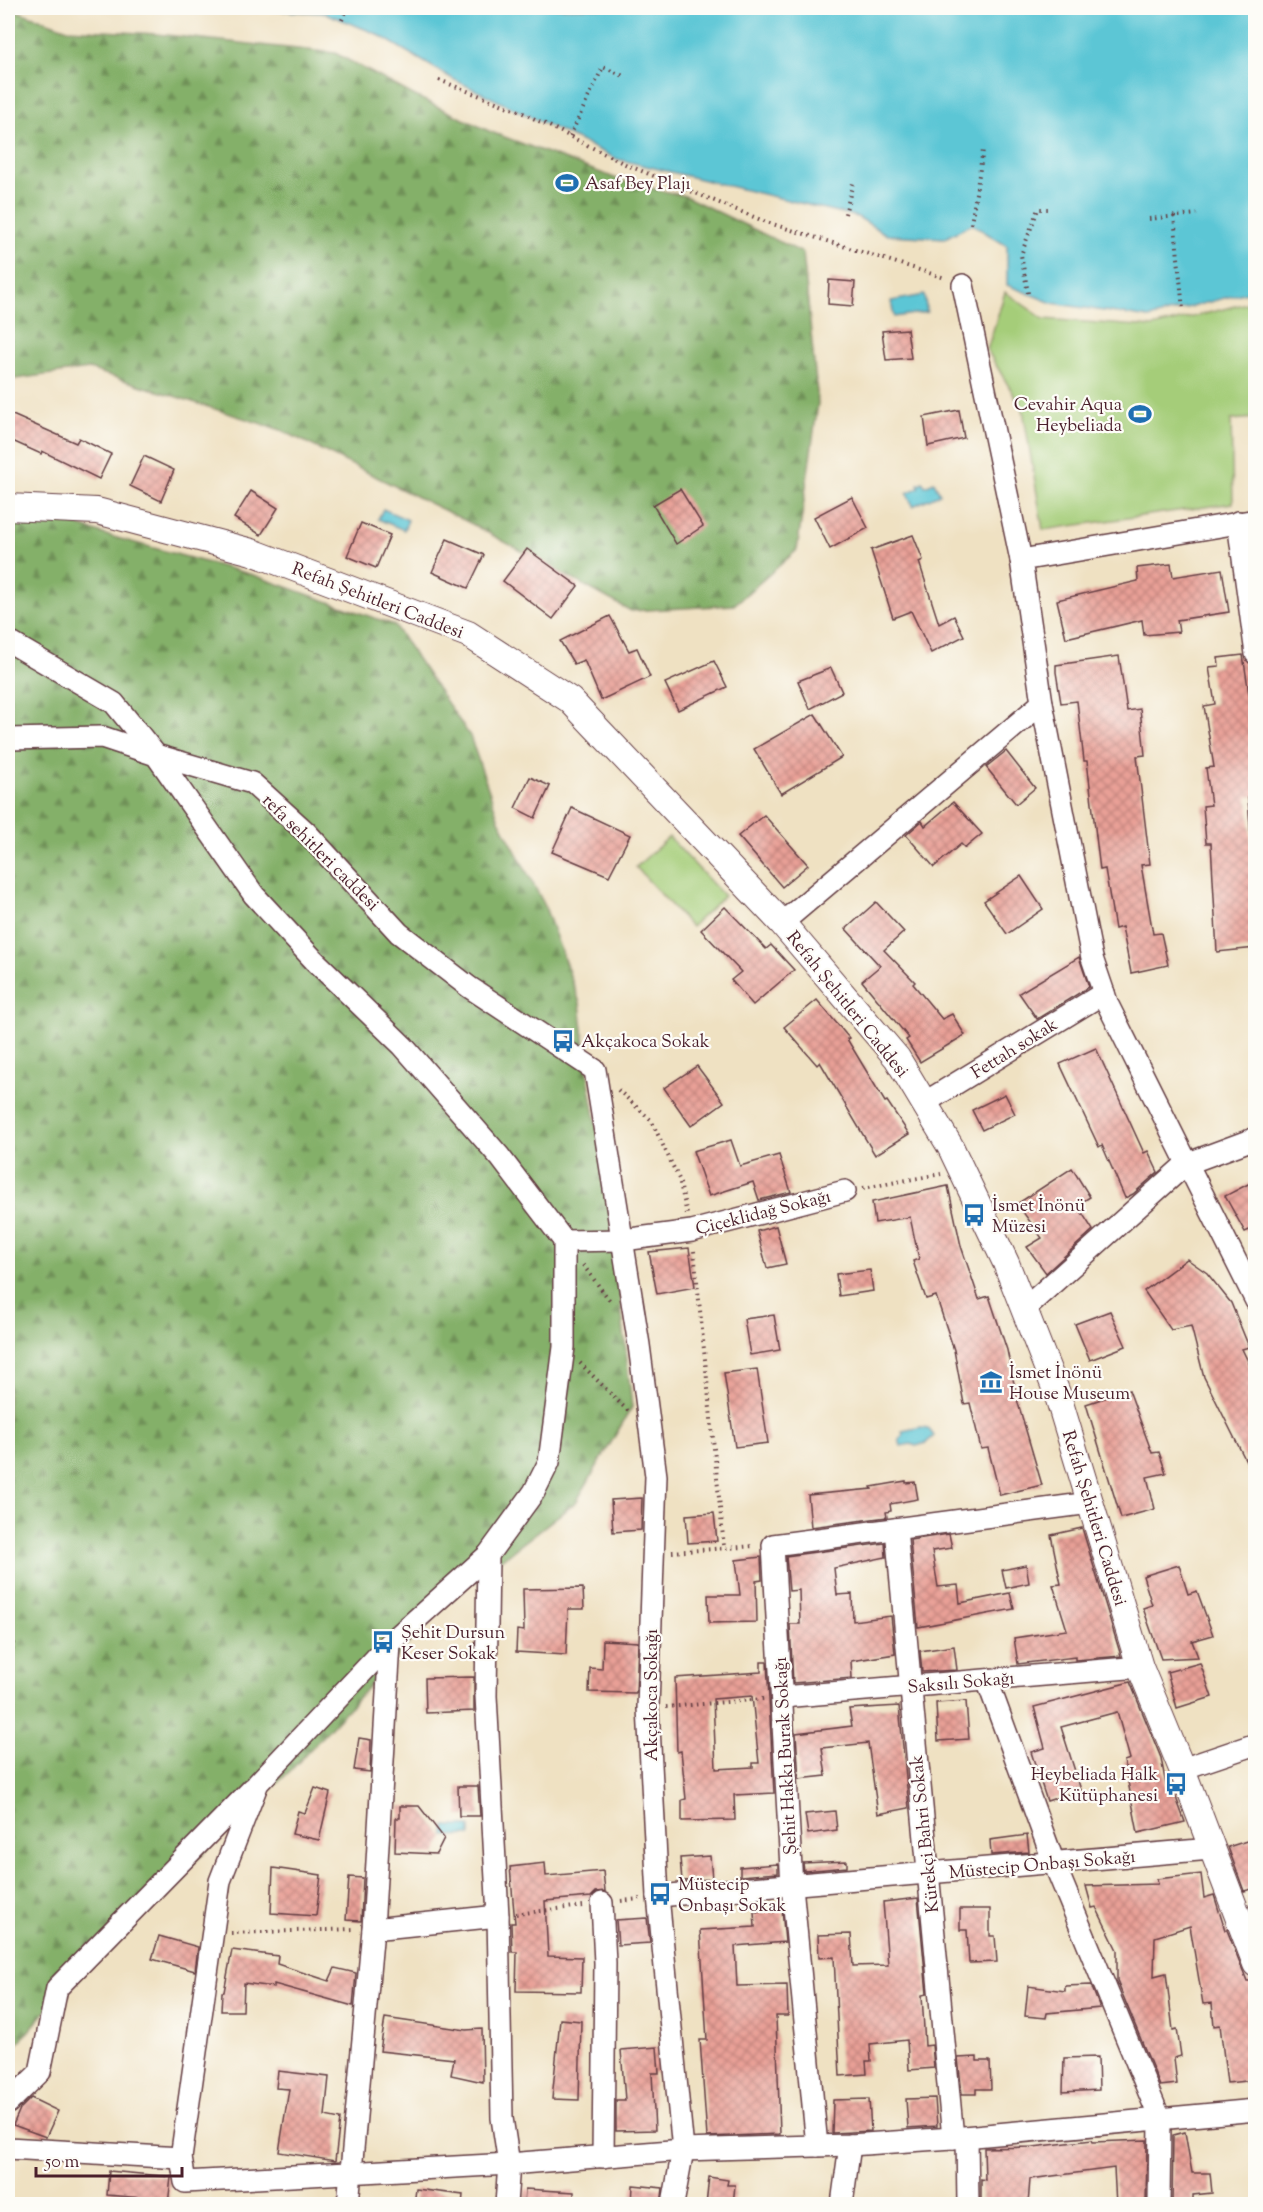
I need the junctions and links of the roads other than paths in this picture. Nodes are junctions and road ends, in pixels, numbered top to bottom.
1 (963, 285) road end
2 (8, 507) edge
3 (1247, 521) edge
4 (1021, 560) junction
5 (8, 641) edge
6 (1256, 654) edge
7 (1041, 703) junction
8 (8, 739) edge
9 (156, 755) junction
10 (783, 923) junction
11 (1104, 993) junction
12 (595, 1070) joint
13 (924, 1103) junction
14 (1256, 1138) edge
15 (1186, 1164) junction
16 (845, 1191) road end
17 (622, 1240) junction
18 (564, 1241) junction
19 (1256, 1301) edge
20 (1023, 1310) junction
21 (1090, 1503) junction
22 (896, 1529) junction
23 (488, 1555) junction
24 (390, 1643) junction
25 (1140, 1667) junction
26 (987, 1680) junction
27 (909, 1687) junction
28 (782, 1697) junction
29 (1256, 1744) edge
30 (1182, 1769) junction
31 (258, 1783) junction
32 (1211, 1849) junction
33 (1053, 1863) junction
34 (928, 1874) junction
35 (792, 1886) junction
36 (658, 1896) junction
37 (602, 1903) road end
38 (498, 1916) junction
39 (373, 1929) junction
40 (1255, 1963) edge
41 (8, 2103) edge
42 (1256, 2110) edge
43 (1160, 2119) junction
44 (960, 2138) junction
45 (850, 2145) junction
46 (818, 2146) junction
47 (8, 2148) edge
48 (683, 2150) junction
49 (603, 2157) junction
50 (181, 2158) junction
51 (509, 2164) junction
52 (351, 2172) junction
53 (348, 2205) edge
54 (506, 2205) edge
55 (673, 2205) edge
56 (842, 2205) edge
57 (968, 2205) edge
58 (1159, 2205) edge

1 - 4 street
2 - 10 street, Refah Şehitleri Caddesi
3 - 4 street
3 - 6 street
4 - 7 street
5 - 9 street
7 - 10 street
7 - 11 street
8 - 9 street, refa sehitleri caddesi
9 - 12 street, refa sehitleri caddesi
9 - 18 street
10 - 13 street, Refah Şehitleri Caddesi
11 - 13 street, Fettah sokak
11 - 15 street
12 - 17 street, Akçakoca Sokağı
13 - 20 street, Refah Şehitleri Caddesi
14 - 15 street
15 - 19 street
15 - 20 street
16 - 17 street, Çiçeklidağ Sokağı
17 - 18 street, Çiçeklidağ Sokağı
17 - 36 street, Akçakoca Sokağı
18 - 23 street
20 - 21 street, Refah Şehitleri Caddesi
21 - 22 street
21 - 25 street, Refah Şehitleri Caddesi
22 - 27 street, Kürekçi Bahri Sokak
22 - 28 street, Şehit Hakkı Burak Sokağı
23 - 24 street
23 - 38 street
24 - 31 street
24 - 39 street
25 - 26 street, Saksılı Sokağı
25 - 30 street, Refah Şehitleri Caddesi
26 - 27 street, Saksılı Sokağı
26 - 33 street
27 - 28 street, Saksılı Sokağı
27 - 34 street, Kürekçi Bahri Sokak
28 - 35 street, Şehit Hakkı Burak Sokağı
29 - 30 street
30 - 32 street, Refah Şehitleri Caddesi
31 - 41 street
31 - 50 street
32 - 33 street, Müstecip Onbaşı Sokağı
32 - 40 street, Refah Şehitleri Caddesi
33 - 34 street, Müstecip Onbaşı Sokağı
33 - 43 street
34 - 35 street, Müstecip Onbaşı Sokağı
34 - 44 street, Kürekçi Bahri Sokak
35 - 36 street, Müstecip Onbaşı Sokağı
35 - 46 street, Şehit Hakkı Burak Sokağı
36 - 48 street, Akçakoca Sokağı
37 - 49 street
38 - 39 street
38 - 51 street
39 - 52 street
42 - 43 street
43 - 44 street
43 - 58 street
44 - 45 street
44 - 57 street, Kürekçi Bahri Sokak
45 - 46 street
45 - 56 street
46 - 48 street
47 - 50 street
48 - 49 street
48 - 55 street, Akçakoca Sokağı
49 - 51 street
50 - 52 street
51 - 52 street
51 - 54 street
52 - 53 street

